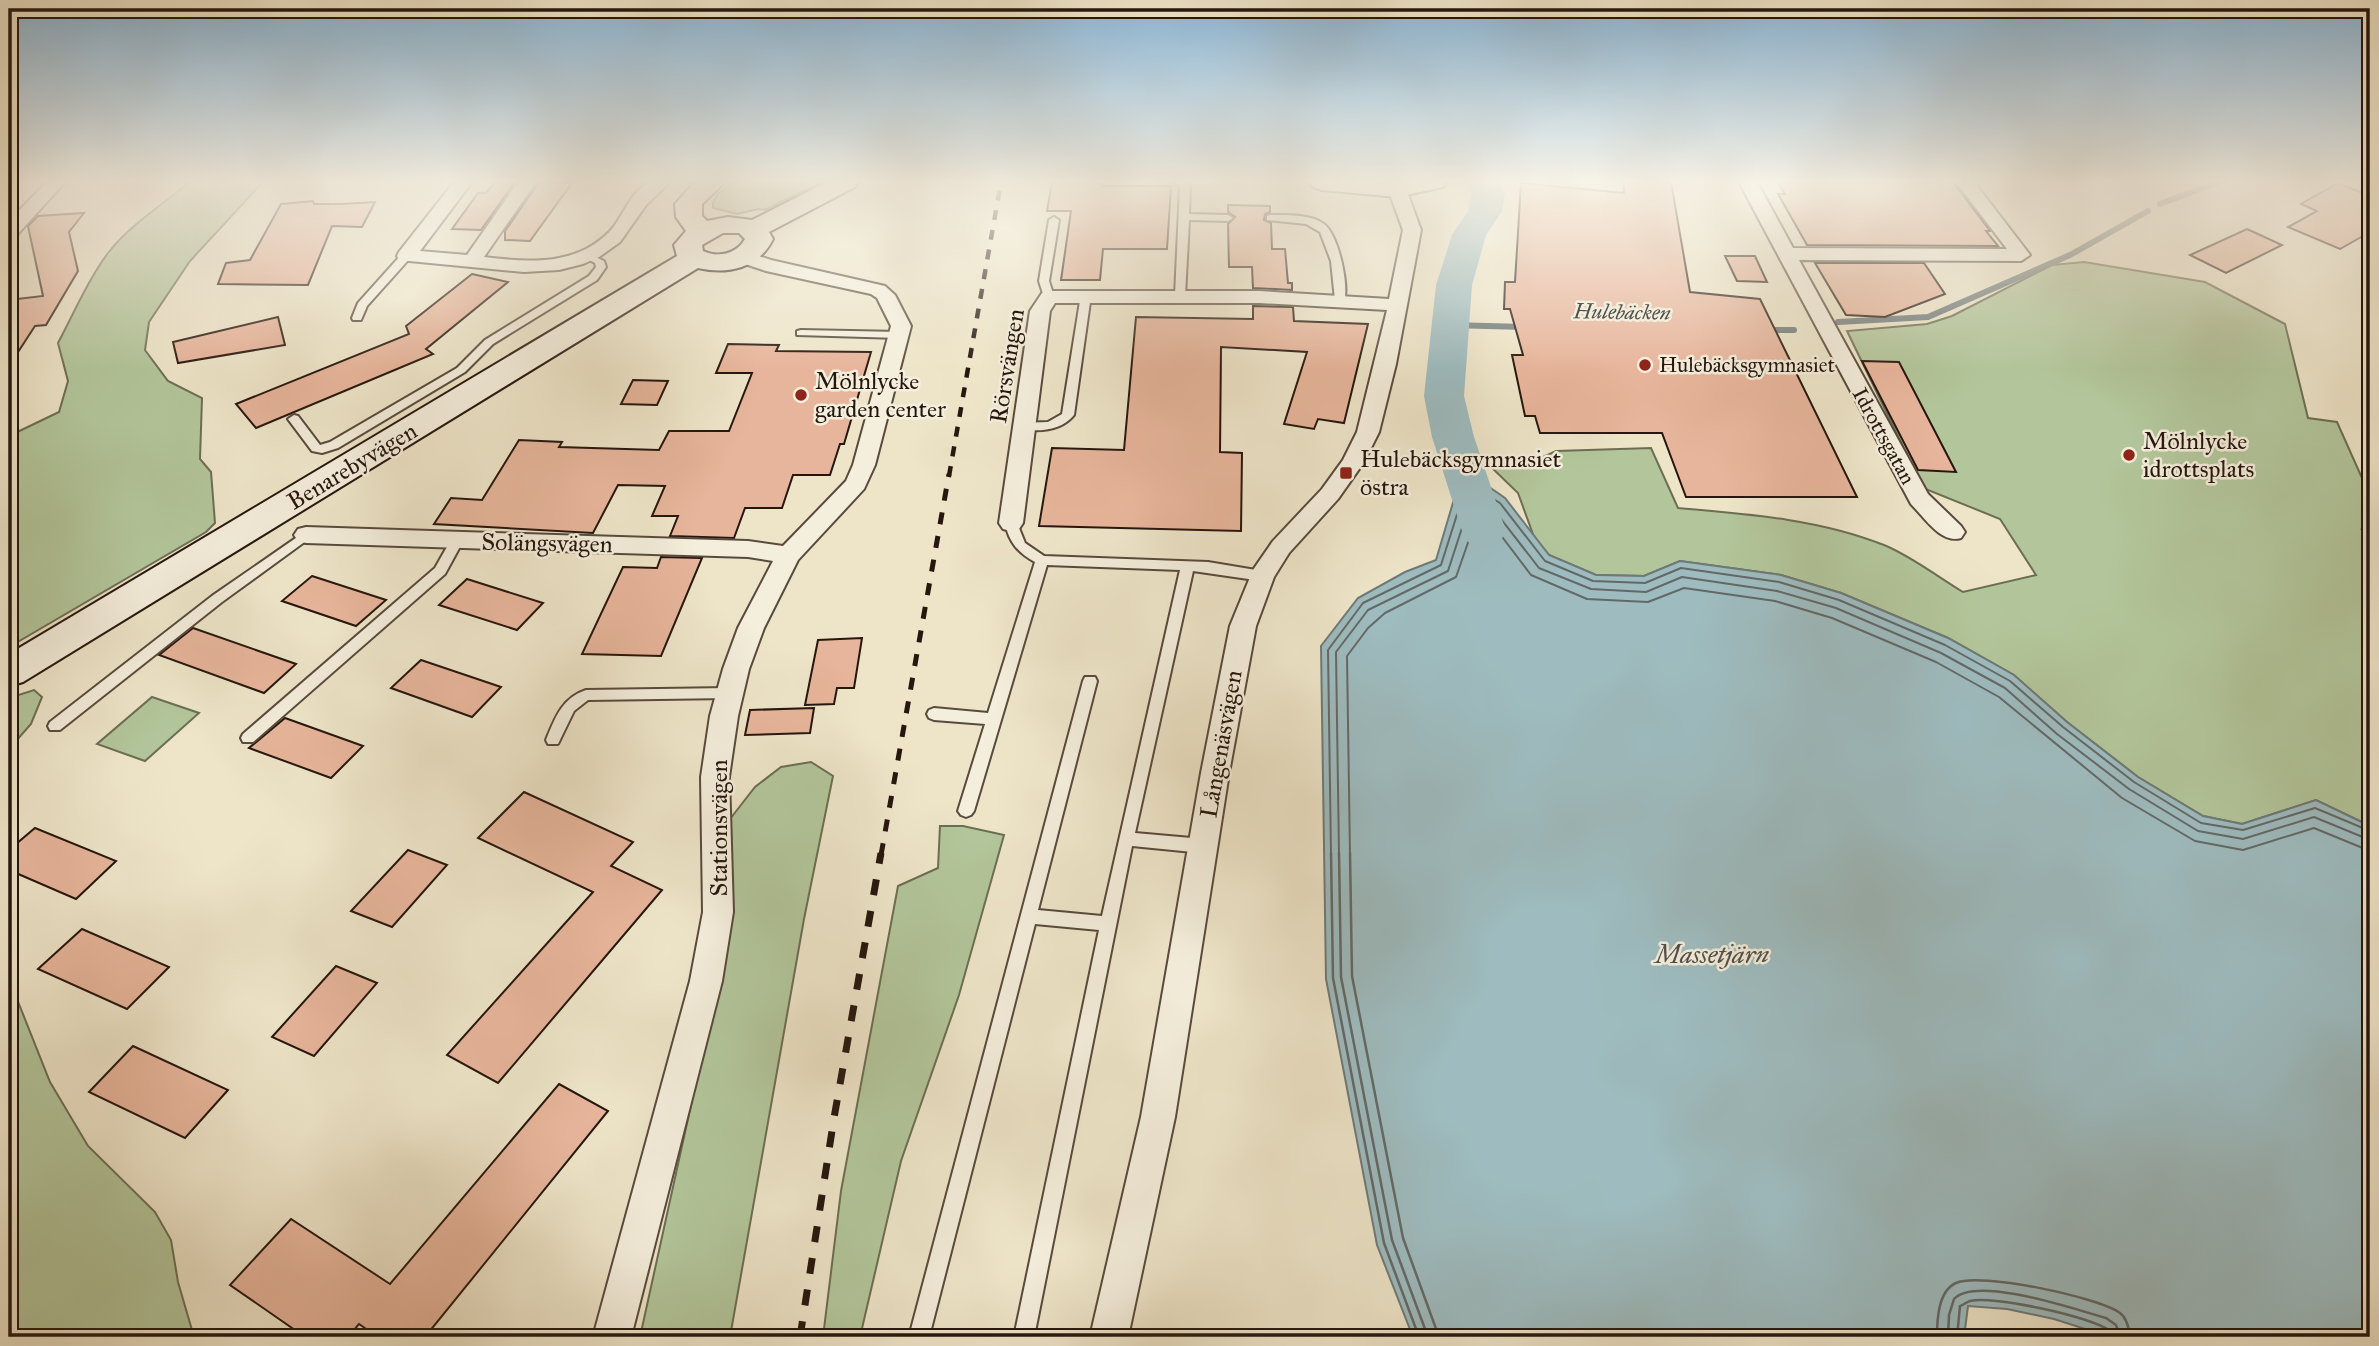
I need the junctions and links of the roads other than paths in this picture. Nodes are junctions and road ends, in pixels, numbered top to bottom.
1 (415, 245) edge
2 (483, 245) edge
3 (604, 245) edge
4 (698, 245) edge
5 (700, 245) edge
6 (757, 245) edge
7 (1050, 245) edge
8 (1183, 245) edge
9 (1331, 245) edge
10 (1409, 245) edge
11 (1781, 245) edge
12 (2013, 245) edge
13 (1786, 254) junction
14 (406, 256) junction
15 (587, 256) junction
16 (743, 257) junction
17 (472, 261) junction
18 (1086, 295) junction
19 (1180, 296) junction
20 (1049, 297) junction
21 (1340, 300) junction
22 (1399, 305) junction
23 (357, 318) dead end
24 (801, 333) dead end
25 (900, 335) junction
26 (294, 419) dead end
27 (1024, 426) junction
28 (1011, 523) joint
29 (1954, 532) dead end
30 (306, 535) joint
31 (457, 541) junction
32 (788, 555) junction
33 (1042, 560) junction
34 (1188, 566) junction
35 (1262, 576) junction
36 (9, 672) edge
37 (1090, 681) dead end
38 (730, 693) junction
39 (934, 714) dead end
40 (993, 719) junction
41 (55, 726) dead end
42 (248, 738) dead end
43 (553, 740) dead end
44 (966, 811) dead end
45 (1126, 839) junction
46 (1203, 846) junction
47 (1027, 916) junction
48 (1109, 924) junction
49 (612, 1337) edge
50 (919, 1337) edge
51 (1024, 1337) edge
52 (1109, 1337) edge

1 - 14 street
2 - 17 street
3 - 15 street
4 - 36 street, Benarebyvägen
5 - 16 street
6 - 16 street
7 - 20 lane
8 - 19 lane
9 - 21 lane
10 - 22 street, Långenäsvägen
11 - 13 street, Idrottsgatan
12 - 13 street
13 - 29 street, Idrottsgatan
14 - 17 street
14 - 23 lane
15 - 17 street
15 - 26 lane
16 - 25 street
18 - 19 street, Rörsvängen
18 - 20 street, Rörsvängen
18 - 27 lane
19 - 21 street, Rörsvängen
20 - 27 street, Rörsvängen
21 - 22 street, Rörsvängen
22 - 35 street, Långenäsvägen
24 - 25 lane
25 - 32 street, Stationsvägen
27 - 28 street, Rörsvängen
28 - 33 lane, Rörsvängen
30 - 31 street, Solängsvägen
30 - 41 lane
31 - 32 street, Solängsvägen
31 - 42 lane
32 - 38 street, Stationsvägen
33 - 34 lane
33 - 40 lane
34 - 35 lane
34 - 45 lane
35 - 46 street, Långenäsvägen
37 - 47 lane
38 - 43 lane
38 - 49 street, Stationsvägen
39 - 40 lane
40 - 44 lane
45 - 46 lane
45 - 48 lane
46 - 52 street, Långenäsvägen
47 - 48 lane
47 - 50 lane
48 - 51 lane

